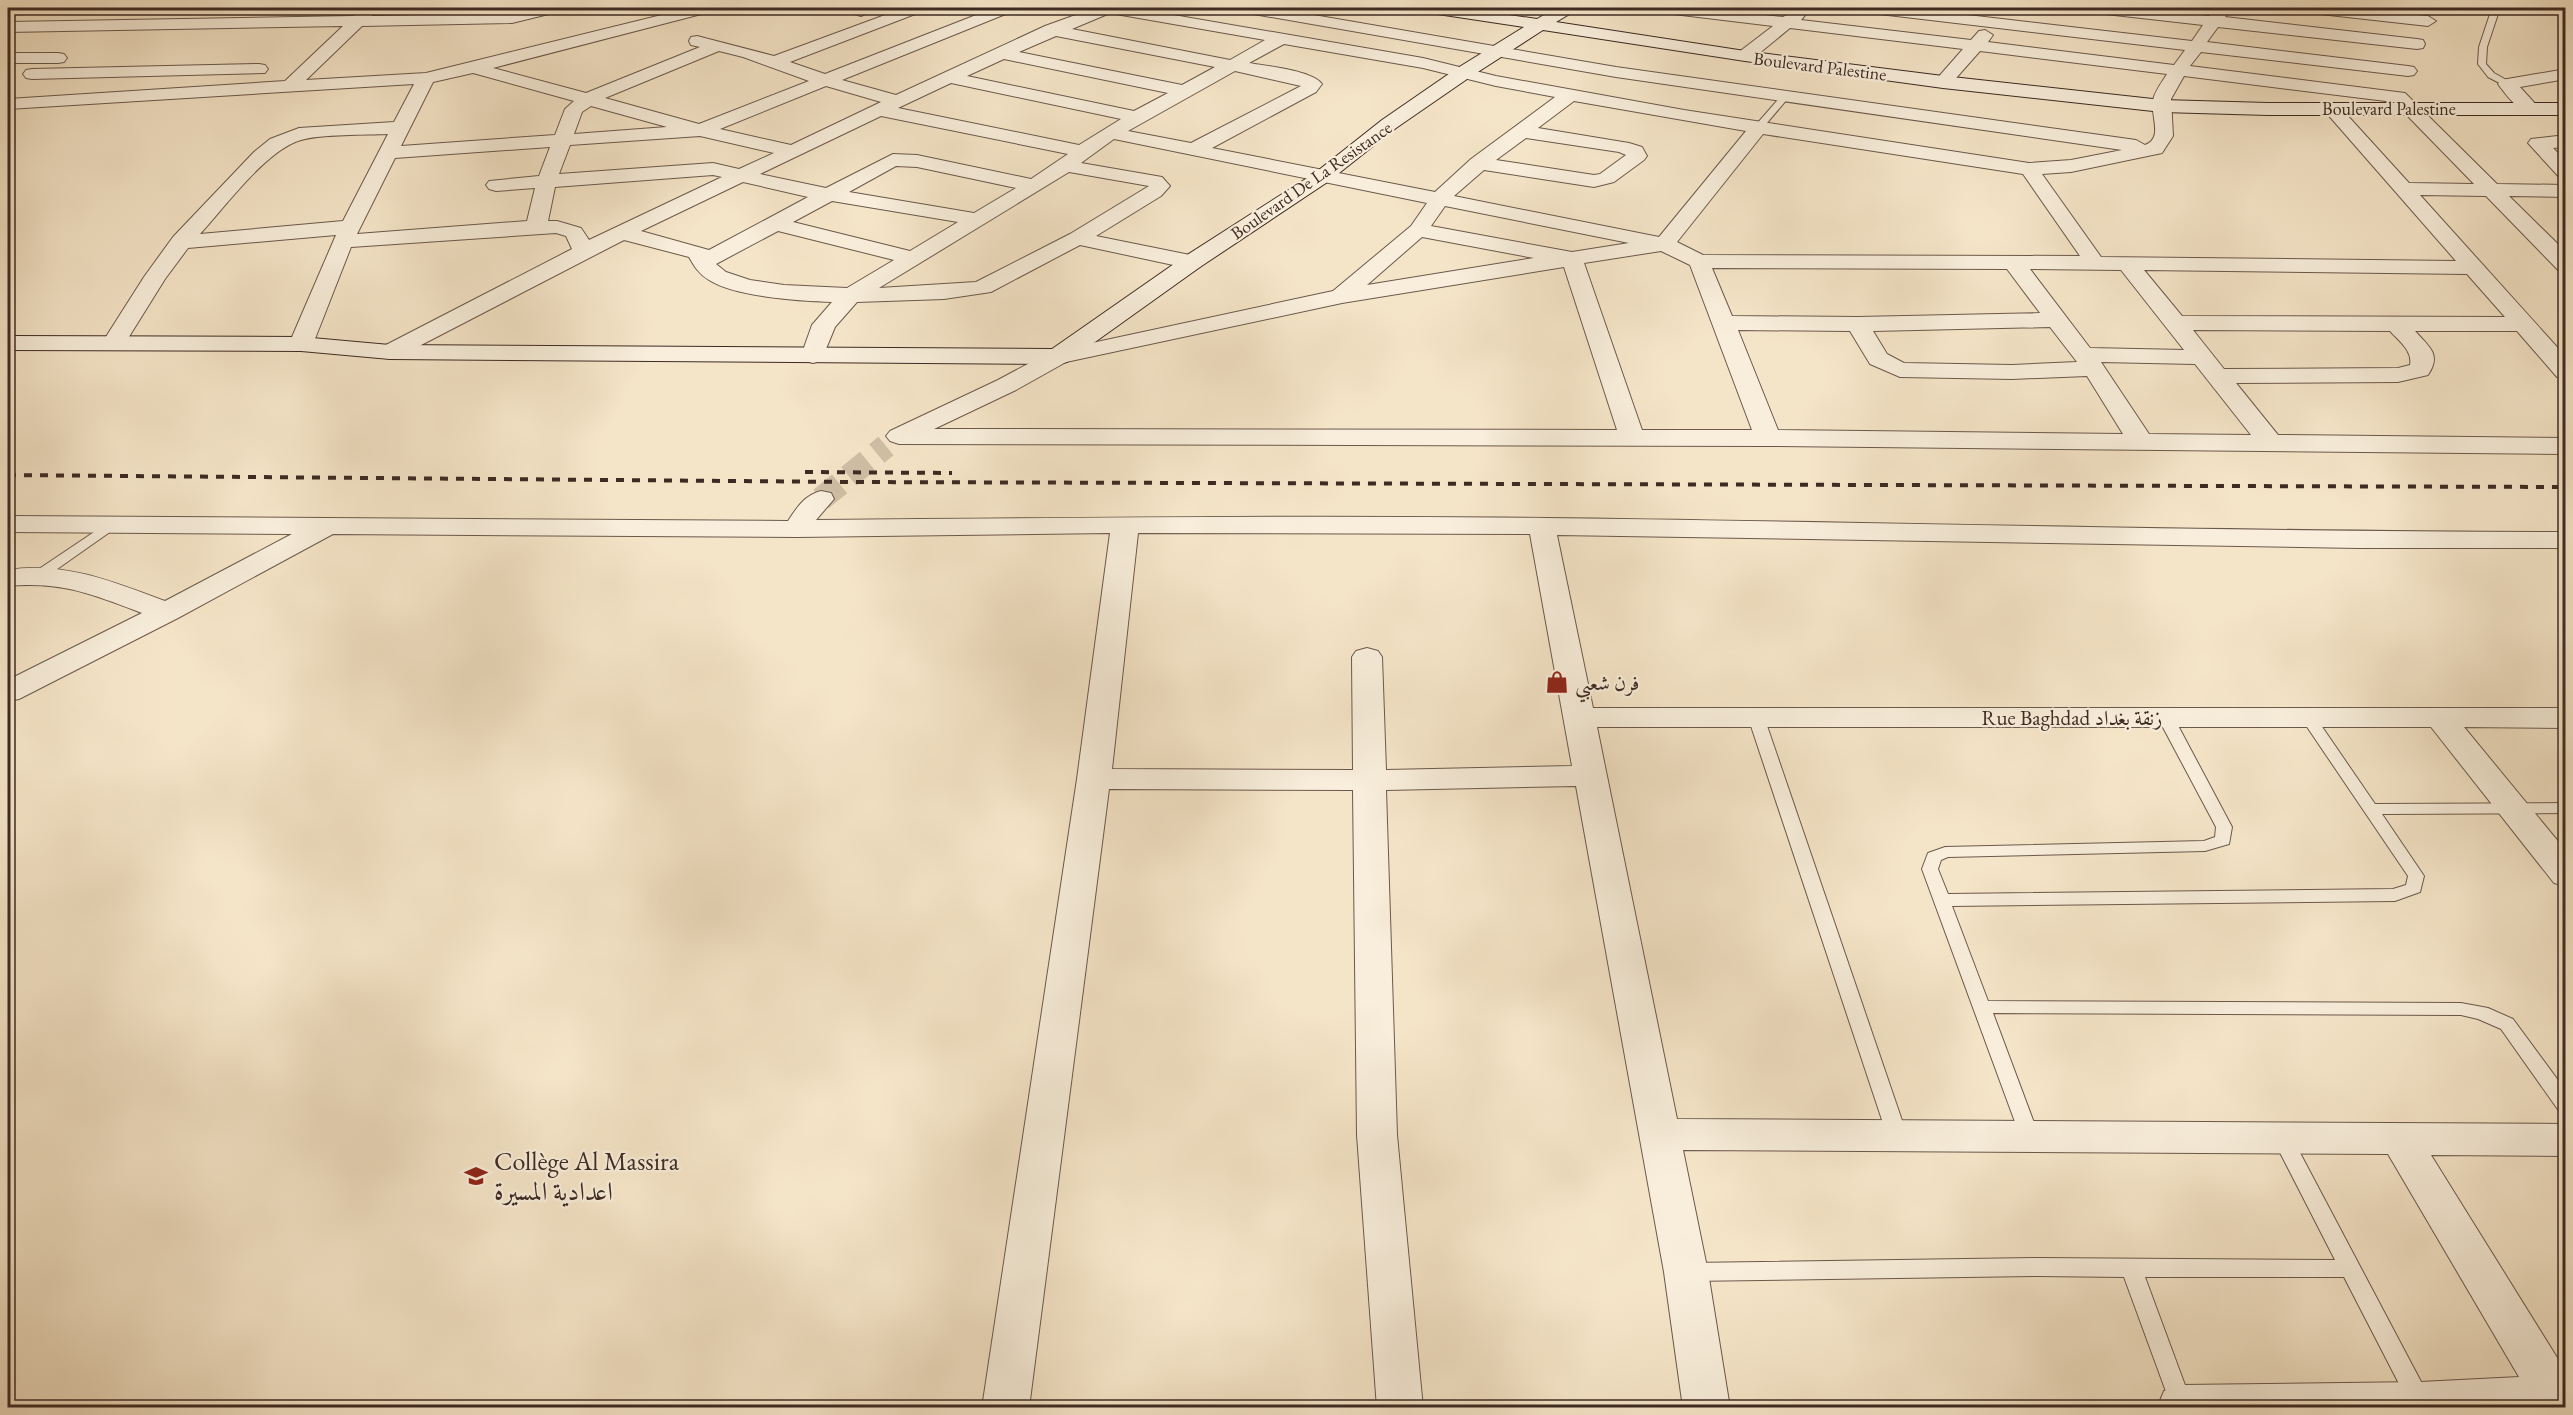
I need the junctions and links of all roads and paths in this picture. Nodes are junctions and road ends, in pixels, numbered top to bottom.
1 (139, 8) edge
2 (280, 8) edge
3 (372, 8) edge
4 (466, 8) edge
5 (555, 8) edge
6 (707, 8) edge
7 (839, 8) edge
8 (882, 8) edge
9 (917, 8) edge
10 (1012, 8) edge
11 (1108, 8) edge
12 (1248, 8) edge
13 (1431, 8) edge
14 (1487, 8) edge
15 (1665, 8) edge
16 (1805, 8) edge
17 (1870, 8) edge
18 (2010, 8) edge
19 (2097, 8) edge
20 (2311, 8) edge
21 (2496, 8) edge
22 (861, 14) junction
23 (2218, 14) edge
24 (2430, 14) edge
25 (1553, 17) edge
26 (512, 18) junction
27 (638, 18) junction
28 (453, 19) junction
29 (356, 21) junction
30 (1789, 22) junction
31 (1996, 22) junction
32 (260, 23) junction
33 (1049, 23) junction
34 (111, 26) junction
35 (8, 27) edge
36 (440, 35) dead end
37 (1282, 38) junction
38 (573, 42) junction
39 (2416, 44) junction
40 (1975, 45) junction
41 (2195, 45) junction
42 (715, 46) junction
43 (1494, 52) junction
44 (1751, 52) junction
45 (748, 53) junction
46 (1000, 53) junction
47 (8, 58) edge
48 (58, 58) junction
49 (772, 63) junction
50 (1231, 65) junction
51 (307, 68) junction
52 (473, 68) junction
53 (201, 70) junction
54 (2408, 70) junction
55 (2179, 71) junction
56 (1463, 73) junction
57 (32, 74) junction
58 (2565, 74) edge
59 (947, 77) junction
60 (1947, 77) junction
61 (426, 78) junction
62 (824, 80) junction
63 (2506, 80) junction
64 (290, 87) junction
65 (8, 90) edge
66 (1184, 90) junction
67 (176, 94) junction
68 (1570, 95) junction
69 (1785, 97) junction
70 (590, 98) junction
71 (2162, 103) junction
72 (2404, 103) junction
73 (8, 104) edge
74 (887, 105) junction
75 (2565, 108) edge
76 (2332, 109) junction
77 (2531, 109) junction
78 (1137, 117) junction
79 (403, 127) junction
80 (1758, 128) junction
81 (700, 130) junction
82 (1521, 131) junction
83 (1110, 133) junction
84 (561, 140) junction
85 (2565, 141) edge
86 (1193, 150) junction
87 (792, 151) junction
88 (1082, 151) junction
89 (2145, 152) junction
90 (387, 153) junction
91 (1478, 163) junction
92 (1066, 166) junction
93 (2029, 169) junction
94 (2565, 173) edge
95 (738, 176) junction
96 (1322, 177) junction
97 (547, 180) junction
98 (496, 184) dead end
99 (1034, 185) junction
100 (2404, 189) junction
101 (2493, 190) junction
102 (2565, 191) edge
103 (830, 195) junction
104 (1440, 199) junction
105 (976, 219) junction
106 (776, 224) junction
107 (536, 227) junction
108 (1418, 230) junction
109 (2533, 232) junction
110 (623, 233) junction
111 (347, 234) junction
112 (2565, 234) edge
113 (1077, 238) junction
114 (181, 242) junction
115 (1664, 244) junction
116 (583, 250) junction
117 (911, 258) junction
118 (1572, 260) junction
119 (1699, 261) junction
120 (1192, 262) junction
121 (2013, 262) junction
122 (702, 263) junction
123 (2095, 263) junction
124 (2127, 263) junction
125 (2565, 265) edge
126 (2472, 268) junction
127 (1342, 296) junction
128 (849, 297) junction
129 (2056, 320) junction
130 (1723, 323) junction
131 (2175, 323) junction
132 (1858, 324) junction
133 (2397, 324) junction
134 (2521, 324) junction
135 (8, 343) edge
136 (114, 344) junction
137 (301, 344) junction
138 (390, 352) junction
139 (813, 356) junction
140 (1058, 357) junction
141 (2088, 362) junction
142 (2210, 366) junction
143 (2565, 372) edge
144 (1632, 438) junction
145 (1768, 438) junction
146 (2141, 441) junction
147 (2271, 443) junction
148 (2565, 446) edge
149 (821, 499) tunnel mouth
150 (8, 524) edge
151 (112, 524) junction
152 (1125, 525) junction
153 (1542, 526) junction
154 (326, 527) junction
155 (797, 529) junction
156 (2565, 540) edge
157 (39, 576) junction
158 (8, 578) edge
159 (168, 612) junction
160 (1367, 657) dead end
161 (8, 692) edge
162 (1579, 717) junction
163 (1756, 717) junction
164 (2166, 718) junction
165 (2309, 718) junction
166 (2440, 718) junction
167 (2565, 718) edge
168 (1588, 776) junction
169 (1094, 779) junction
170 (1371, 780) junction
171 (2512, 807) junction
172 (2565, 808) edge
173 (2371, 809) junction
174 (2565, 875) edge
175 (1941, 900) junction
176 (1981, 1007) junction
177 (2565, 1106) edge
178 (1658, 1134) junction
179 (1897, 1135) junction
180 (2029, 1136) junction
181 (2282, 1137) junction
182 (2399, 1138) junction
183 (2565, 1140) edge
184 (2350, 1268) junction
185 (2131, 1269) junction
186 (1686, 1272) junction
187 (2420, 1402) junction
188 (2558, 1402) edge
189 (2181, 1406) edge
190 (1005, 1407) edge
191 (1400, 1407) edge
192 (1707, 1407) edge

1 - 34 street
2 - 32 street
3 - 29 street
4 - 28 street
5 - 26 street
6 - 27 street
7 - 22 lane
8 - 22 street
9 - 49 street
10 - 62 street
11 - 33 street
11 - 37 street
12 - 43 street
13 - 25 street, Boulevard Palestine
14 - 25 street, Boulevard Palestine
15 - 30 street
16 - 30 street
17 - 31 street
18 - 31 street
19 - 23 street
20 - 24 street
21 - 63 lane
22 - 45 street
23 - 39 street
23 - 41 street
24 - 39 street
25 - 43 street, Boulevard De La Resistance
25 - 44 street, Boulevard Palestine
26 - 28 street
26 - 38 street
27 - 38 street
27 - 42 street
28 - 29 street
28 - 36 street
29 - 32 street
29 - 51 street
30 - 40 street
30 - 44 street
31 - 40 street
31 - 41 street
32 - 34 street
32 - 53 street
33 - 46 street
33 - 50 street
34 - 35 street
34 - 48 street
37 - 50 street
37 - 56 street
38 - 52 street
39 - 54 street
40 - 55 street
40 - 60 street
41 - 54 street
41 - 55 street
42 - 45 street
42 - 70 street
43 - 56 street, Boulevard De La Resistance
43 - 69 street
44 - 60 street, Boulevard Palestine
45 - 49 street
46 - 59 street
46 - 66 street
47 - 48 street
48 - 57 street
49 - 62 street
50 - 66 street
50 - 86 street
51 - 53 street
51 - 64 street
52 - 61 street
52 - 70 street
53 - 57 street
53 - 67 street
54 - 72 street
55 - 71 street
55 - 72 street
56 - 68 street
56 - 96 street, Boulevard De La Resistance
57 - 65 street
58 - 63 street
59 - 74 street
59 - 78 street
60 - 71 street, Boulevard Palestine
61 - 64 street
61 - 79 street
62 - 74 street
62 - 81 street
63 - 77 street
64 - 67 street
66 - 78 street
67 - 73 street
68 - 80 street
68 - 82 street
69 - 80 lane
69 - 89 street
70 - 81 street
70 - 84 street
71 - 76 street, Boulevard Palestine
71 - 89 street
72 - 76 street, Boulevard Palestine
72 - 77 street, Boulevard Palestine
72 - 101 street
74 - 87 street
74 - 88 street
75 - 77 street, Boulevard Palestine
76 - 100 street
78 - 83 street
79 - 90 street
79 - 114 street
80 - 93 street
80 - 115 street
81 - 84 street
81 - 87 street
82 - 91 street
82 - 91 street
83 - 86 street
83 - 88 street
84 - 90 street
84 - 97 street
85 - 94 street
86 - 96 street
87 - 95 street
88 - 92 street
89 - 93 street
90 - 111 street
91 - 104 street
92 - 99 street
92 - 113 street
93 - 123 street
95 - 97 street
95 - 103 street
95 - 110 street
96 - 104 street
96 - 120 street, Boulevard De La Resistance
97 - 98 street
97 - 107 street
99 - 103 street
99 - 105 street
100 - 101 street
100 - 126 street
101 - 102 street
101 - 109 street
103 - 105 street
103 - 106 street
104 - 108 street
104 - 115 street
105 - 117 street
106 - 117 street
106 - 122 street
107 - 111 street
107 - 116 street
108 - 118 street
108 - 127 street
109 - 112 street
109 - 125 street
110 - 116 street
110 - 122 street
111 - 114 street
111 - 137 street
113 - 120 street
113 - 128 street
114 - 136 street
115 - 118 street
115 - 119 street
116 - 138 street
117 - 128 street
118 - 127 street
118 - 144 street
119 - 121 street
119 - 130 street
120 - 140 street, Boulevard De La Resistance
121 - 123 street
121 - 129 street
122 - 128 street
123 - 124 street
124 - 126 street
124 - 131 street
126 - 134 street
127 - 140 street
128 - 139 street
129 - 132 street
129 - 141 street
130 - 132 street
130 - 145 street
131 - 133 street
131 - 142 street
132 - 141 street
133 - 134 street
133 - 142 street
134 - 143 street
135 - 136 street
136 - 137 street
137 - 138 street
138 - 139 street
139 - 140 street
140 - 144 street
141 - 142 street
141 - 146 street
142 - 147 street
144 - 145 street
145 - 146 street
146 - 147 street
147 - 148 street
149 - 155 street
150 - 151 street
151 - 154 street
151 - 157 lane
152 - 153 street
152 - 155 street
152 - 169 street
153 - 156 street
153 - 162 street
154 - 155 street
154 - 159 street
157 - 158 street
157 - 159 street
159 - 161 street
160 - 170 street
162 - 163 street, Rue Baghdad زنقة بغداد
162 - 168 street
163 - 164 street, Rue Baghdad زنقة بغداد
163 - 179 lane
164 - 165 street, Rue Baghdad زنقة بغداد
164 - 175 lane
165 - 166 street, Rue Baghdad زنقة بغداد
165 - 173 lane
166 - 167 street, Rue Baghdad زنقة بغداد
166 - 171 street
168 - 170 street
168 - 178 street
169 - 170 street
169 - 190 street
170 - 191 street
171 - 172 lane
171 - 173 lane
171 - 174 street
173 - 175 lane
175 - 176 lane
176 - 177 lane
176 - 180 lane
178 - 179 street
178 - 186 street
179 - 180 street
180 - 181 street
181 - 182 street
181 - 184 lane
182 - 183 street
182 - 188 street
184 - 185 lane
184 - 187 lane
185 - 186 lane
185 - 189 lane
186 - 192 street
187 - 188 street
187 - 189 street

